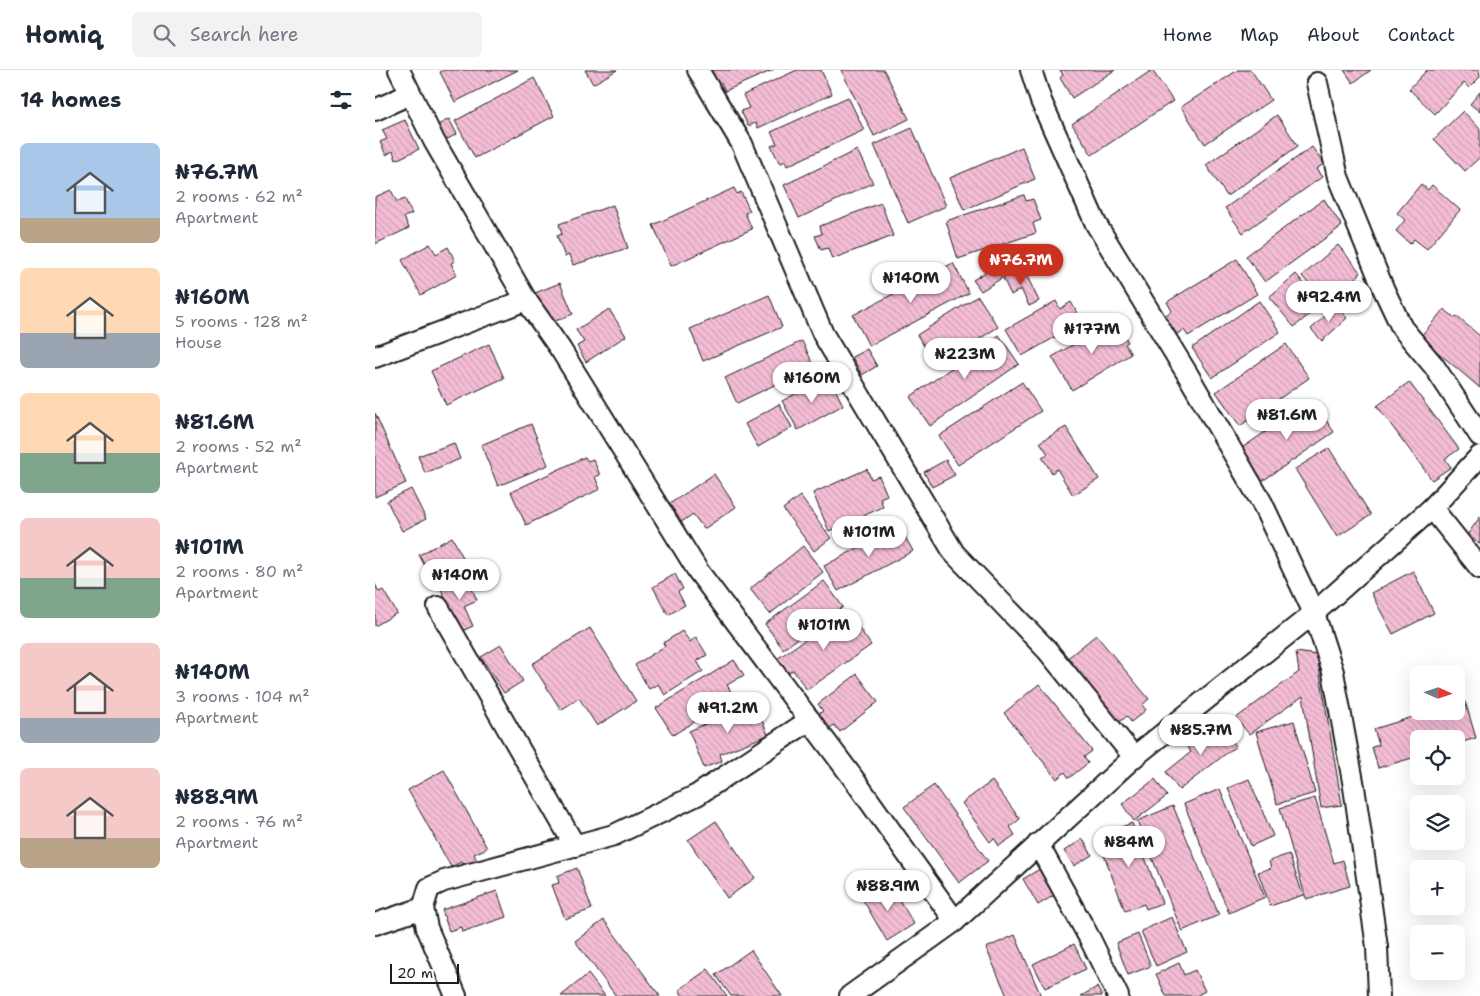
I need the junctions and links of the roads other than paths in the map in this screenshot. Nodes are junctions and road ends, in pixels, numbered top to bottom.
1 (399, 70) edge
2 (698, 70) edge
3 (1031, 70) edge
4 (1317, 83) dead end
5 (411, 94) junction
6 (375, 110) edge
7 (526, 300) junction
8 (375, 357) edge
9 (1480, 436) edge
10 (1480, 456) edge
11 (1432, 508) junction
12 (1480, 568) edge
13 (438, 607) dead end
14 (1314, 613) junction
15 (810, 720) junction
16 (1134, 756) junction
17 (1038, 844) junction
18 (575, 846) junction
19 (423, 908) junction
20 (955, 921) junction
21 (375, 924) edge
22 (456, 996) edge
23 (850, 996) edge
24 (1118, 996) edge
25 (1379, 996) edge

1 - 5 street
2 - 16 street
3 - 14 street
4 - 9 street
5 - 6 street
5 - 7 street
7 - 8 street
7 - 15 street
10 - 11 street
11 - 12 street
11 - 14 street
13 - 18 street
14 - 16 street
14 - 25 street
15 - 18 street
15 - 20 street
16 - 17 street
17 - 20 street
17 - 24 street
18 - 19 street
19 - 21 street
19 - 22 street
20 - 23 street

